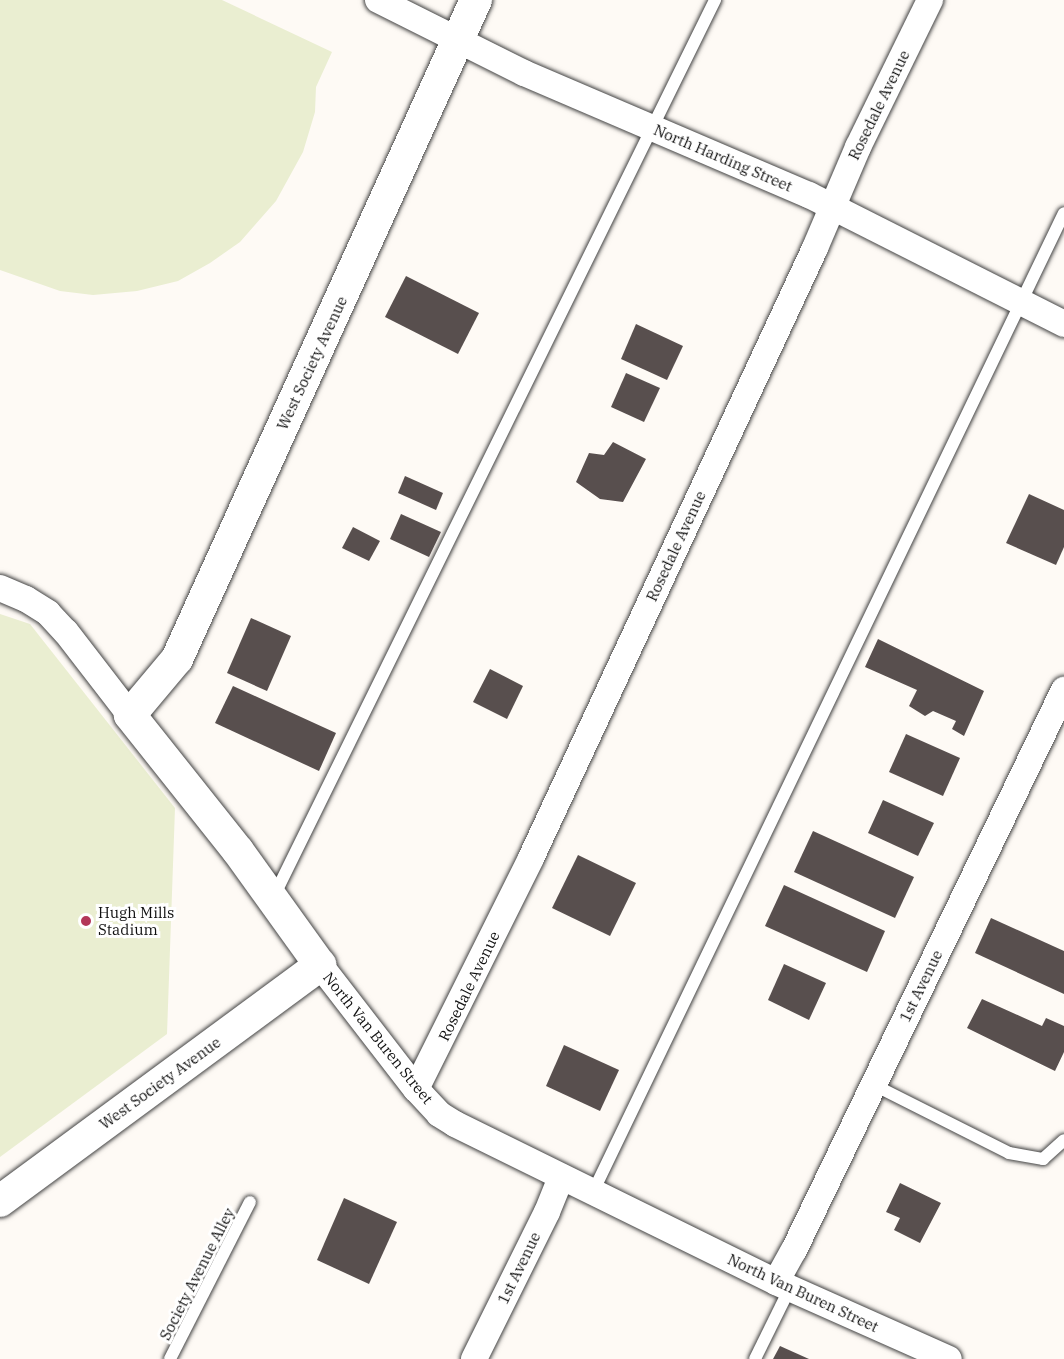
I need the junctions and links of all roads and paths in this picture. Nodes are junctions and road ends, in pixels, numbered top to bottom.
1 (378, 0) edge
2 (476, 0) edge
3 (715, 0) edge
4 (930, 0) edge
5 (458, 40) junction
6 (652, 128) junction
7 (831, 207) junction
8 (1064, 213) edge
9 (1020, 302) junction
10 (1064, 324) edge
11 (0, 588) edge
12 (1064, 690) edge
13 (130, 715) junction
14 (273, 899) junction
15 (320, 965) junction
16 (873, 1085) junction
17 (416, 1089) junction
18 (1064, 1140) edge
19 (561, 1177) junction
20 (593, 1192) junction
21 (0, 1201) edge
22 (250, 1202) dead end
23 (783, 1285) junction
24 (170, 1359) edge
25 (474, 1359) edge
26 (755, 1359) edge
27 (949, 1359) edge

1 - 5 street, North Harding Street
2 - 5 street, West Society Avenue
3 - 6 lane
4 - 7 street, Rosedale Avenue
5 - 6 street, North Harding Street
5 - 13 street, West Society Avenue
6 - 7 street, North Harding Street
6 - 14 lane
7 - 9 street, North Harding Street
7 - 17 street, Rosedale Avenue
8 - 9 lane
9 - 10 street, North Harding Street
9 - 20 lane
11 - 13 street, North Van Buren Street
12 - 16 street, 1st Avenue
13 - 14 street, North Van Buren Street
14 - 15 street, North Van Buren Street
15 - 17 street, North Van Buren Street
15 - 21 street, West Society Avenue
16 - 18 lane
16 - 23 street, 1st Avenue
17 - 19 street, North Van Buren Street
19 - 20 street, North Van Buren Street
19 - 25 street, 1st Avenue
20 - 23 street, North Van Buren Street
22 - 24 lane, Society Avenue Alley
23 - 26 lane
23 - 27 street, North Van Buren Street

